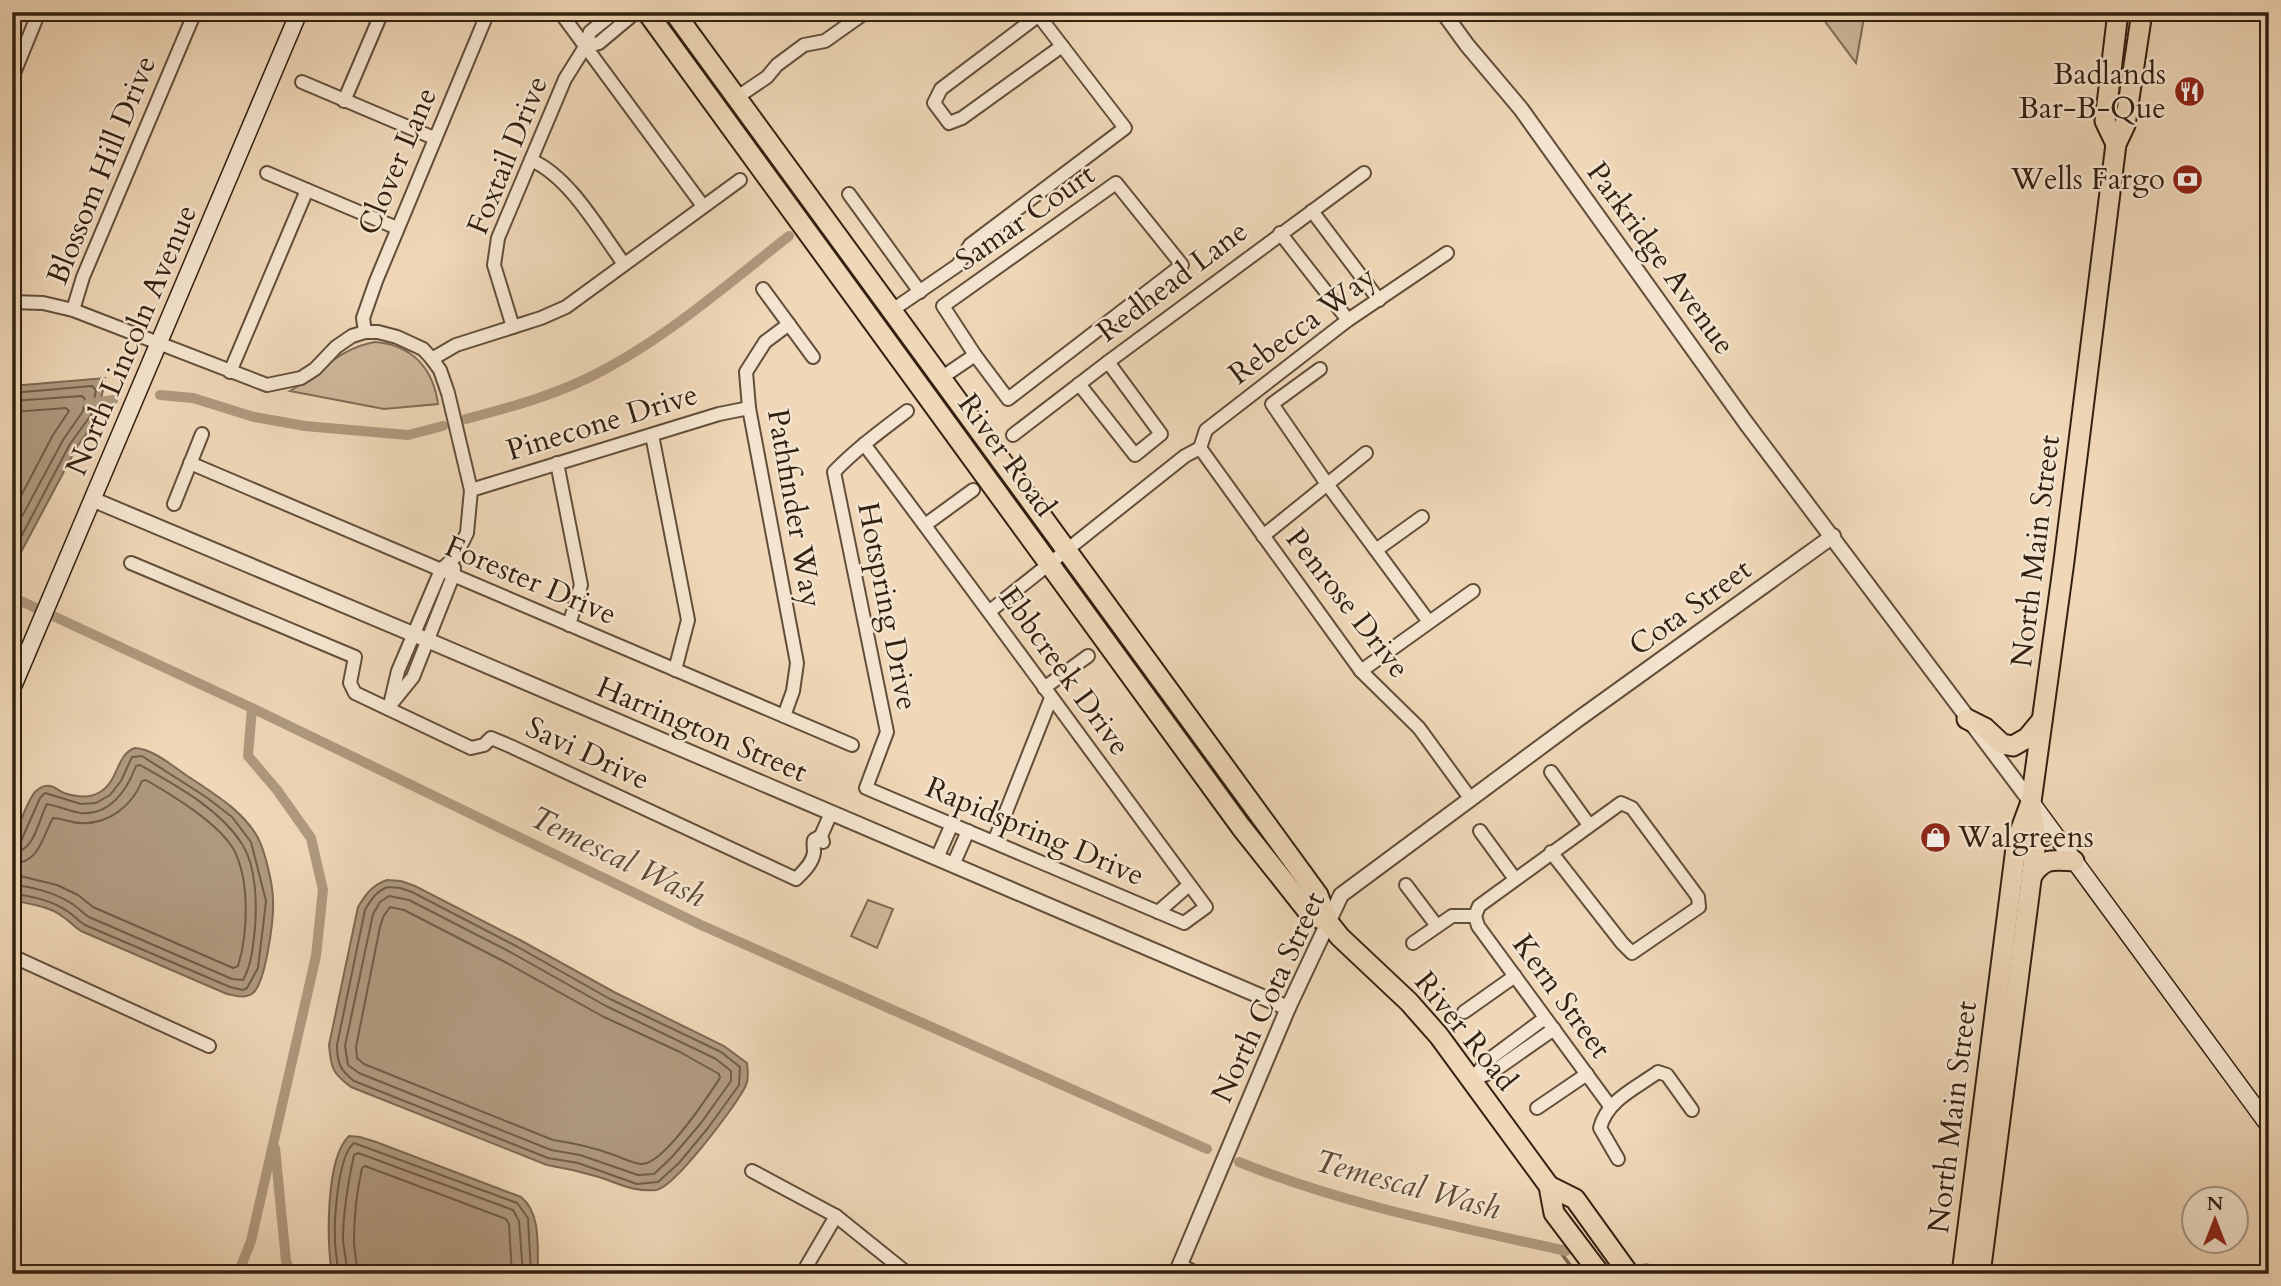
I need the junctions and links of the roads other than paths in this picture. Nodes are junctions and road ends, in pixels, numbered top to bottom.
1 (39, 12) edge
2 (195, 12) edge
3 (299, 12) edge
4 (383, 12) edge
5 (488, 12) edge
6 (560, 12) edge
7 (615, 12) edge
8 (636, 12) edge
9 (648, 12) edge
10 (674, 12) edge
11 (866, 12) edge
12 (1444, 12) edge
13 (2118, 12) edge
14 (2142, 12) edge
15 (1038, 14) edge
16 (1062, 46) junction
17 (585, 47) junction
18 (12, 78) edge
19 (302, 82) dead end
20 (736, 98) junction
21 (344, 101) junction
22 (434, 138) junction
23 (2116, 144) junction
24 (531, 160) junction
25 (267, 173) dead end
26 (1364, 173) dead end
27 (740, 180) dead end
28 (307, 190) junction
29 (849, 194) dead end
30 (703, 206) junction
31 (1312, 211) junction
32 (397, 228) junction
33 (1280, 233) junction
34 (1447, 253) dead end
35 (625, 264) junction
36 (763, 289) dead end
37 (920, 292) junction
38 (1379, 300) junction
39 (12, 302) edge
40 (74, 310) junction
41 (891, 311) junction
42 (1348, 320) junction
43 (789, 324) junction
44 (513, 327) junction
45 (365, 332) junction
46 (160, 342) junction
47 (975, 355) junction
48 (813, 356) dead end
49 (432, 359) junction
50 (1108, 362) junction
51 (1320, 369) dead end
52 (230, 372) junction
53 (941, 379) junction
54 (1079, 384) junction
55 (749, 408) junction
56 (907, 411) dead end
57 (202, 434) dead end
58 (652, 435) junction
59 (1013, 435) dead end
60 (864, 444) junction
61 (1200, 449) junction
62 (1366, 453) dead end
63 (190, 463) junction
64 (557, 463) junction
65 (1327, 484) junction
66 (471, 490) junction
67 (973, 490) dead end
68 (94, 500) junction
69 (174, 504) dead end
70 (1422, 517) dead end
71 (925, 525) junction
72 (1263, 536) junction
73 (1833, 536) junction
74 (1068, 551) junction
75 (1376, 551) junction
76 (131, 563) dead end
77 (1051, 565) junction
78 (447, 573) junction
79 (1473, 591) dead end
80 (990, 611) junction
81 (1429, 622) junction
82 (569, 625) junction
83 (413, 634) junction
84 (427, 639) junction
85 (1088, 656) dead end
86 (675, 670) junction
87 (1361, 671) junction
88 (12, 689) edge
89 (1047, 693) junction
90 (390, 706) junction
91 (784, 716) junction
92 (1967, 719) junction
93 (2042, 719) junction
94 (1577, 720) joint
95 (852, 745) dead end
96 (1551, 772) dead end
97 (866, 788) joint
98 (1470, 799) junction
99 (2031, 802) junction
100 (831, 813) junction
101 (952, 824) junction
102 (1590, 825) junction
103 (968, 831) junction
104 (1480, 831) dead end
105 (994, 842) junction
106 (1551, 852) junction
107 (937, 858) junction
108 (2074, 861) junction
109 (953, 865) junction
110 (2031, 877) junction
111 (1515, 879) junction
112 (1189, 885) junction
113 (1406, 886) dead end
114 (1158, 912) junction
115 (1475, 916) junction
116 (1328, 922) junction
117 (1184, 923) joint
118 (1437, 926) junction
119 (1413, 943) dead end
120 (12, 956) edge
121 (1515, 976) junction
122 (1288, 1008) junction
123 (1464, 1012) dead end
124 (1545, 1018) junction
125 (1554, 1029) junction
126 (209, 1046) dead end
127 (1587, 1074) junction
128 (1471, 1081) junction
129 (1610, 1106) junction
130 (1537, 1108) dead end
131 (1692, 1110) dead end
132 (2269, 1126) edge
133 (1618, 1158) dead end
134 (752, 1171) dead end
135 (1549, 1185) junction
136 (836, 1216) junction
137 (1178, 1270) edge
138 (802, 1274) edge
139 (908, 1274) edge
140 (1198, 1274) edge
141 (1600, 1274) edge
142 (1629, 1274) edge
143 (1962, 1274) edge
144 (1980, 1274) edge

1 - 18 street
2 - 40 street, Blossom Hill Drive
3 - 46 main road, North Lincoln Avenue
4 - 21 street
5 - 22 street, Clover Lane
6 - 17 street
7 - 17 street, Foxtail Drive
8 - 17 street, Foxtail Drive
9 - 77 main road, River Road
10 - 20 main road, River Road
11 - 20 street
12 - 73 street, Parkridge Avenue
13 - 23 main road
14 - 23 main road
15 - 16 street
15 - 16 street
16 - 37 street
17 - 24 street, Foxtail Drive
17 - 30 street
19 - 21 street
20 - 41 main road, River Road
21 - 22 street
22 - 32 street, Clover Lane
23 - 93 main road, North Main Street
24 - 35 street
24 - 44 street, Foxtail Drive
25 - 28 street
26 - 31 street, Redhead Lane
27 - 30 street
28 - 32 street
28 - 52 street
29 - 37 street
30 - 35 street
31 - 33 street, Redhead Lane
31 - 38 street
32 - 45 street, Clover Lane
33 - 42 street
33 - 50 street, Redhead Lane
34 - 38 street, Rebecca Way
35 - 44 street
36 - 43 street
37 - 41 street
38 - 42 street, Rebecca Way
39 - 40 street
40 - 46 street
41 - 53 main road, River Road
42 - 61 street, Rebecca Way
43 - 48 street
43 - 55 street, Pathfinder Way
44 - 49 street
45 - 49 street
45 - 52 street
46 - 52 street
46 - 68 main road, North Lincoln Avenue
47 - 47 street, Samar Court
47 - 53 street
49 - 66 street
50 - 54 street, Redhead Lane
50 - 54 street
51 - 65 street
53 - 74 main road, River Road
54 - 59 street, Redhead Lane
55 - 58 street, Pinecone Drive
55 - 91 street, Pathfinder Way
56 - 60 street
57 - 63 street
58 - 64 street, Pinecone Drive
58 - 86 street
60 - 71 street, Ebbcreek Drive
60 - 97 street, Hotspring Drive
61 - 72 street, Penrose Drive
61 - 74 street
62 - 65 street
63 - 69 street
63 - 78 street, Forester Drive
64 - 66 street, Pinecone Drive
64 - 82 street
65 - 72 street
65 - 75 street
66 - 78 street
67 - 71 street
68 - 83 street, Harrington Street
68 - 88 main road, North Lincoln Avenue
70 - 75 street
71 - 80 street, Ebbcreek Drive
72 - 87 street, Penrose Drive
73 - 92 street, Parkridge Avenue
73 - 94 street, Cota Street
74 - 77 street
74 - 116 main road, River Road
75 - 81 street
76 - 90 street, Savi Drive
77 - 80 street
77 - 116 main road, River Road
78 - 82 street, Forester Drive
78 - 83 street
78 - 84 street
79 - 81 street
80 - 89 street, Ebbcreek Drive
81 - 87 street
82 - 86 street, Forester Drive
83 - 84 street, Harrington Street
83 - 90 street
84 - 90 street
84 - 100 street, Harrington Street
85 - 89 street
86 - 91 street, Forester Drive
87 - 98 street, Penrose Drive
89 - 105 street
89 - 112 street, Ebbcreek Drive
90 - 100 street, Savi Drive
91 - 95 street, Forester Drive
92 - 93 main road
92 - 99 street, Parkridge Avenue
93 - 99 main road, North Main Street
94 - 98 street, North Cota Street
96 - 102 street
97 - 101 street, Rapidspring Drive
98 - 116 street, North Cota Street
99 - 108 main road
99 - 110 main road, North Main Street
99 - 143 main road, North Main Street
100 - 107 street, Harrington Street
101 - 103 street, Rapidspring Drive
101 - 107 street
102 - 106 street
102 - 106 street
103 - 105 street, Rapidspring Drive
103 - 109 street
104 - 111 street
105 - 114 street, Rapidspring Drive
106 - 111 street
107 - 109 street, Harrington Street
108 - 110 main road
108 - 132 main road
109 - 122 street, Harrington Street
110 - 144 main road, North Main Street
111 - 115 street
112 - 114 street
112 - 117 street, Ebbcreek Drive
113 - 118 street
114 - 117 street, Rapidspring Drive
115 - 118 street
115 - 121 street, Kern Street
116 - 122 street, North Cota Street
116 - 128 main road, River Road
118 - 119 street
120 - 126 street
121 - 123 street
121 - 124 street, Kern Street
122 - 137 street, North Cota Street
124 - 125 street, Kern Street
124 - 128 street
125 - 127 street, Kern Street
125 - 128 street
127 - 129 street, Kern Street
127 - 130 street
128 - 135 main road, River Road
129 - 131 street
129 - 133 street
134 - 136 street
135 - 141 main road, River Road
135 - 142 main road, River Road
136 - 138 street
136 - 139 street
137 - 140 street

